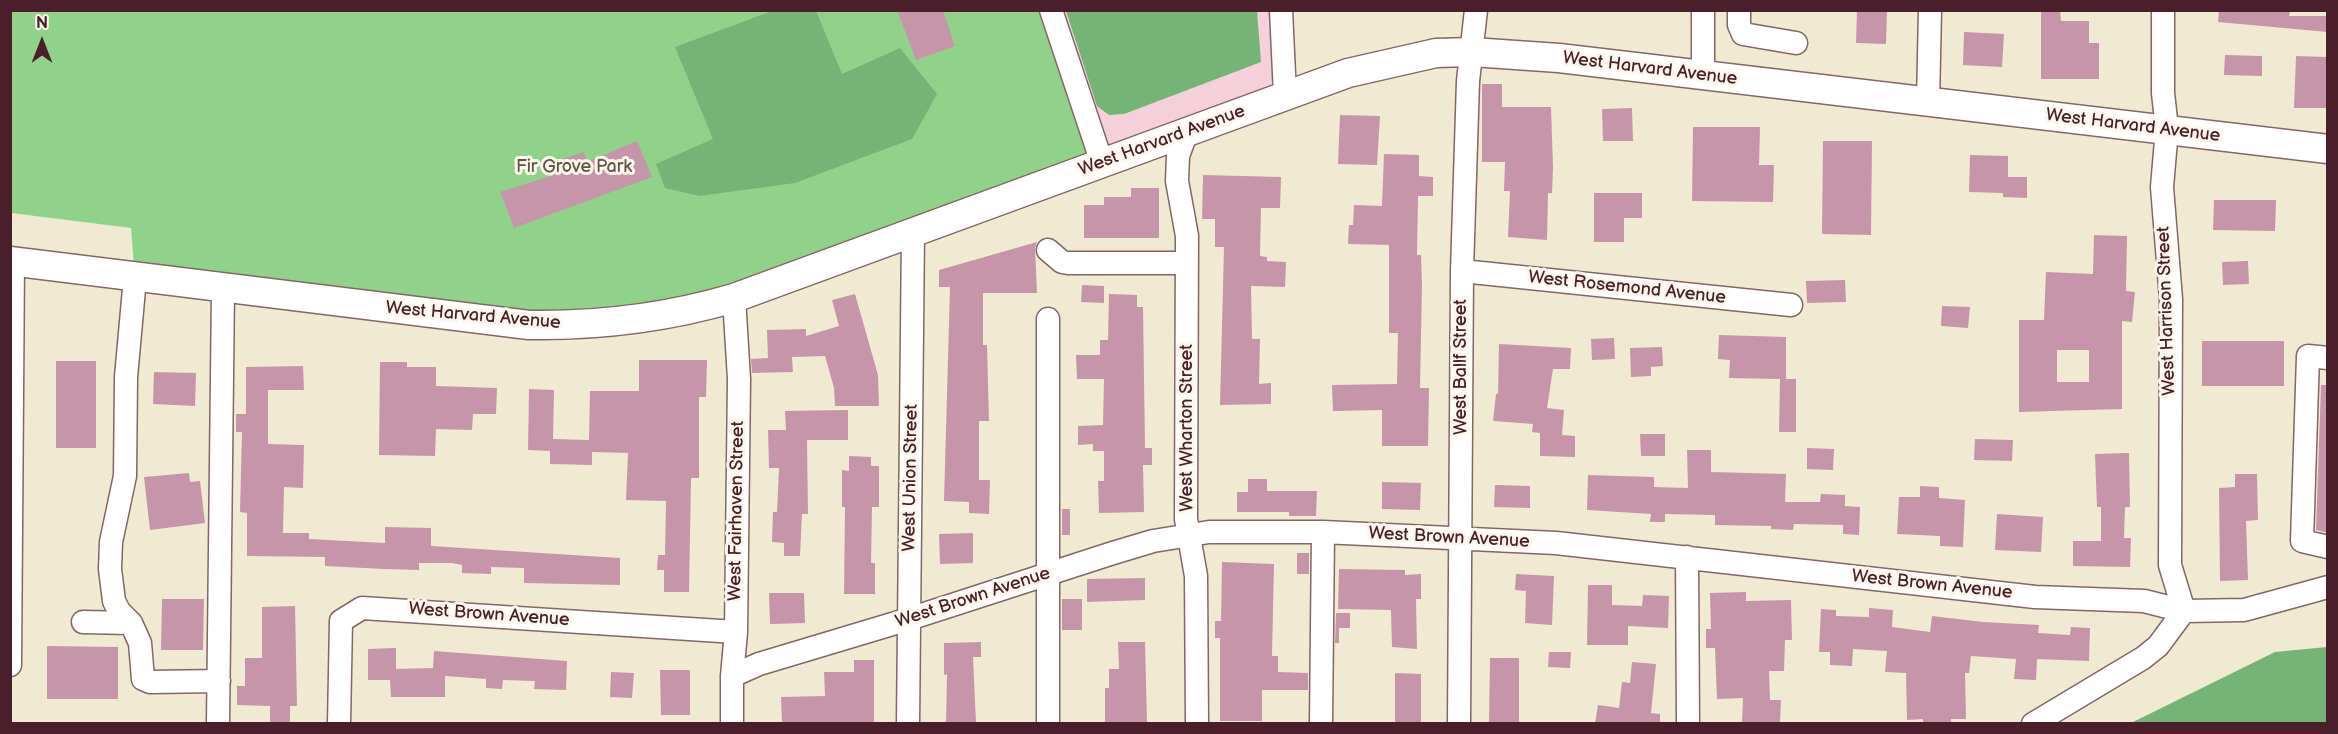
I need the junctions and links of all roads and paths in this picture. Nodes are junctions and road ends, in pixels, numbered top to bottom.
1 (1051, 10) edge
2 (1281, 10) edge
3 (1476, 10) edge
4 (1703, 10) edge
5 (1739, 10) edge
6 (1930, 10) edge
7 (2163, 10) edge
8 (1796, 43) dead end
9 (1472, 52) junction
10 (1703, 76) junction
11 (1285, 95) junction
12 (1928, 102) junction
13 (2168, 129) junction
14 (1186, 134) junction
15 (2328, 149) edge
16 (1102, 163) junction
17 (913, 232) junction
18 (1048, 250) dead end
19 (12, 261) edge
20 (1187, 263) junction
21 (1462, 271) junction
22 (135, 278) junction
23 (223, 289) junction
24 (734, 298) junction
25 (1791, 305) dead end
26 (1048, 318) dead end
27 (2328, 358) edge
28 (1323, 532) junction
29 (1189, 535) junction
30 (1461, 538) junction
31 (2328, 547) edge
32 (1687, 558) junction
33 (1049, 573) junction
34 (2328, 587) edge
35 (2184, 611) junction
36 (909, 619) junction
37 (83, 622) dead end
38 (131, 623) junction
39 (736, 632) junction
40 (10, 665) edge
41 (732, 676) junction
42 (219, 681) junction
43 (218, 723) edge
44 (339, 723) edge
45 (732, 723) edge
46 (908, 723) edge
47 (1048, 723) edge
48 (1197, 723) edge
49 (1321, 723) edge
50 (1460, 723) edge
51 (1688, 723) edge
52 (2032, 723) edge

1 - 16 street
2 - 11 street
3 - 9 street, West Ballf Street
4 - 10 street
5 - 8 street
6 - 12 street
7 - 13 street, West Harrison Street
9 - 10 main road, West Harvard Avenue
9 - 11 main road, West Harvard Avenue
9 - 21 street, West Ballf Street
10 - 12 main road, West Harvard Avenue
11 - 14 main road, West Harvard Avenue
12 - 13 main road, West Harvard Avenue
13 - 15 main road, West Harvard Avenue
13 - 35 street, West Harrison Street
14 - 16 main road, West Harvard Avenue
14 - 20 street, West Wharton Street
16 - 17 main road, West Harvard Avenue
17 - 24 main road, West Harvard Avenue
17 - 36 street, West Union Street
18 - 20 street
19 - 22 main road, West Harvard Avenue
19 - 40 street
20 - 29 street, West Wharton Street
21 - 25 street, West Rosemond Avenue
21 - 30 street, West Ballf Street
22 - 23 main road, West Harvard Avenue
22 - 38 street
23 - 24 main road, West Harvard Avenue
23 - 42 street
24 - 39 street, West Fairhaven Street
26 - 33 street
27 - 31 street
28 - 29 street, West Brown Avenue
28 - 30 street, West Brown Avenue
28 - 49 street
29 - 33 street, West Brown Avenue
29 - 48 street, West Wharton Street
30 - 32 street, West Brown Avenue
30 - 50 street, West Ballf Street
32 - 35 street, West Brown Avenue
32 - 51 street
33 - 36 street, West Brown Avenue
33 - 47 street
34 - 35 street, West Brown Avenue
35 - 52 street
36 - 41 street, West Brown Avenue
36 - 46 street, West Union Street
37 - 38 street
38 - 42 street
39 - 41 street, West Fairhaven Street
39 - 44 street, West Brown Avenue
41 - 45 street, West Fairhaven Street
42 - 43 street

